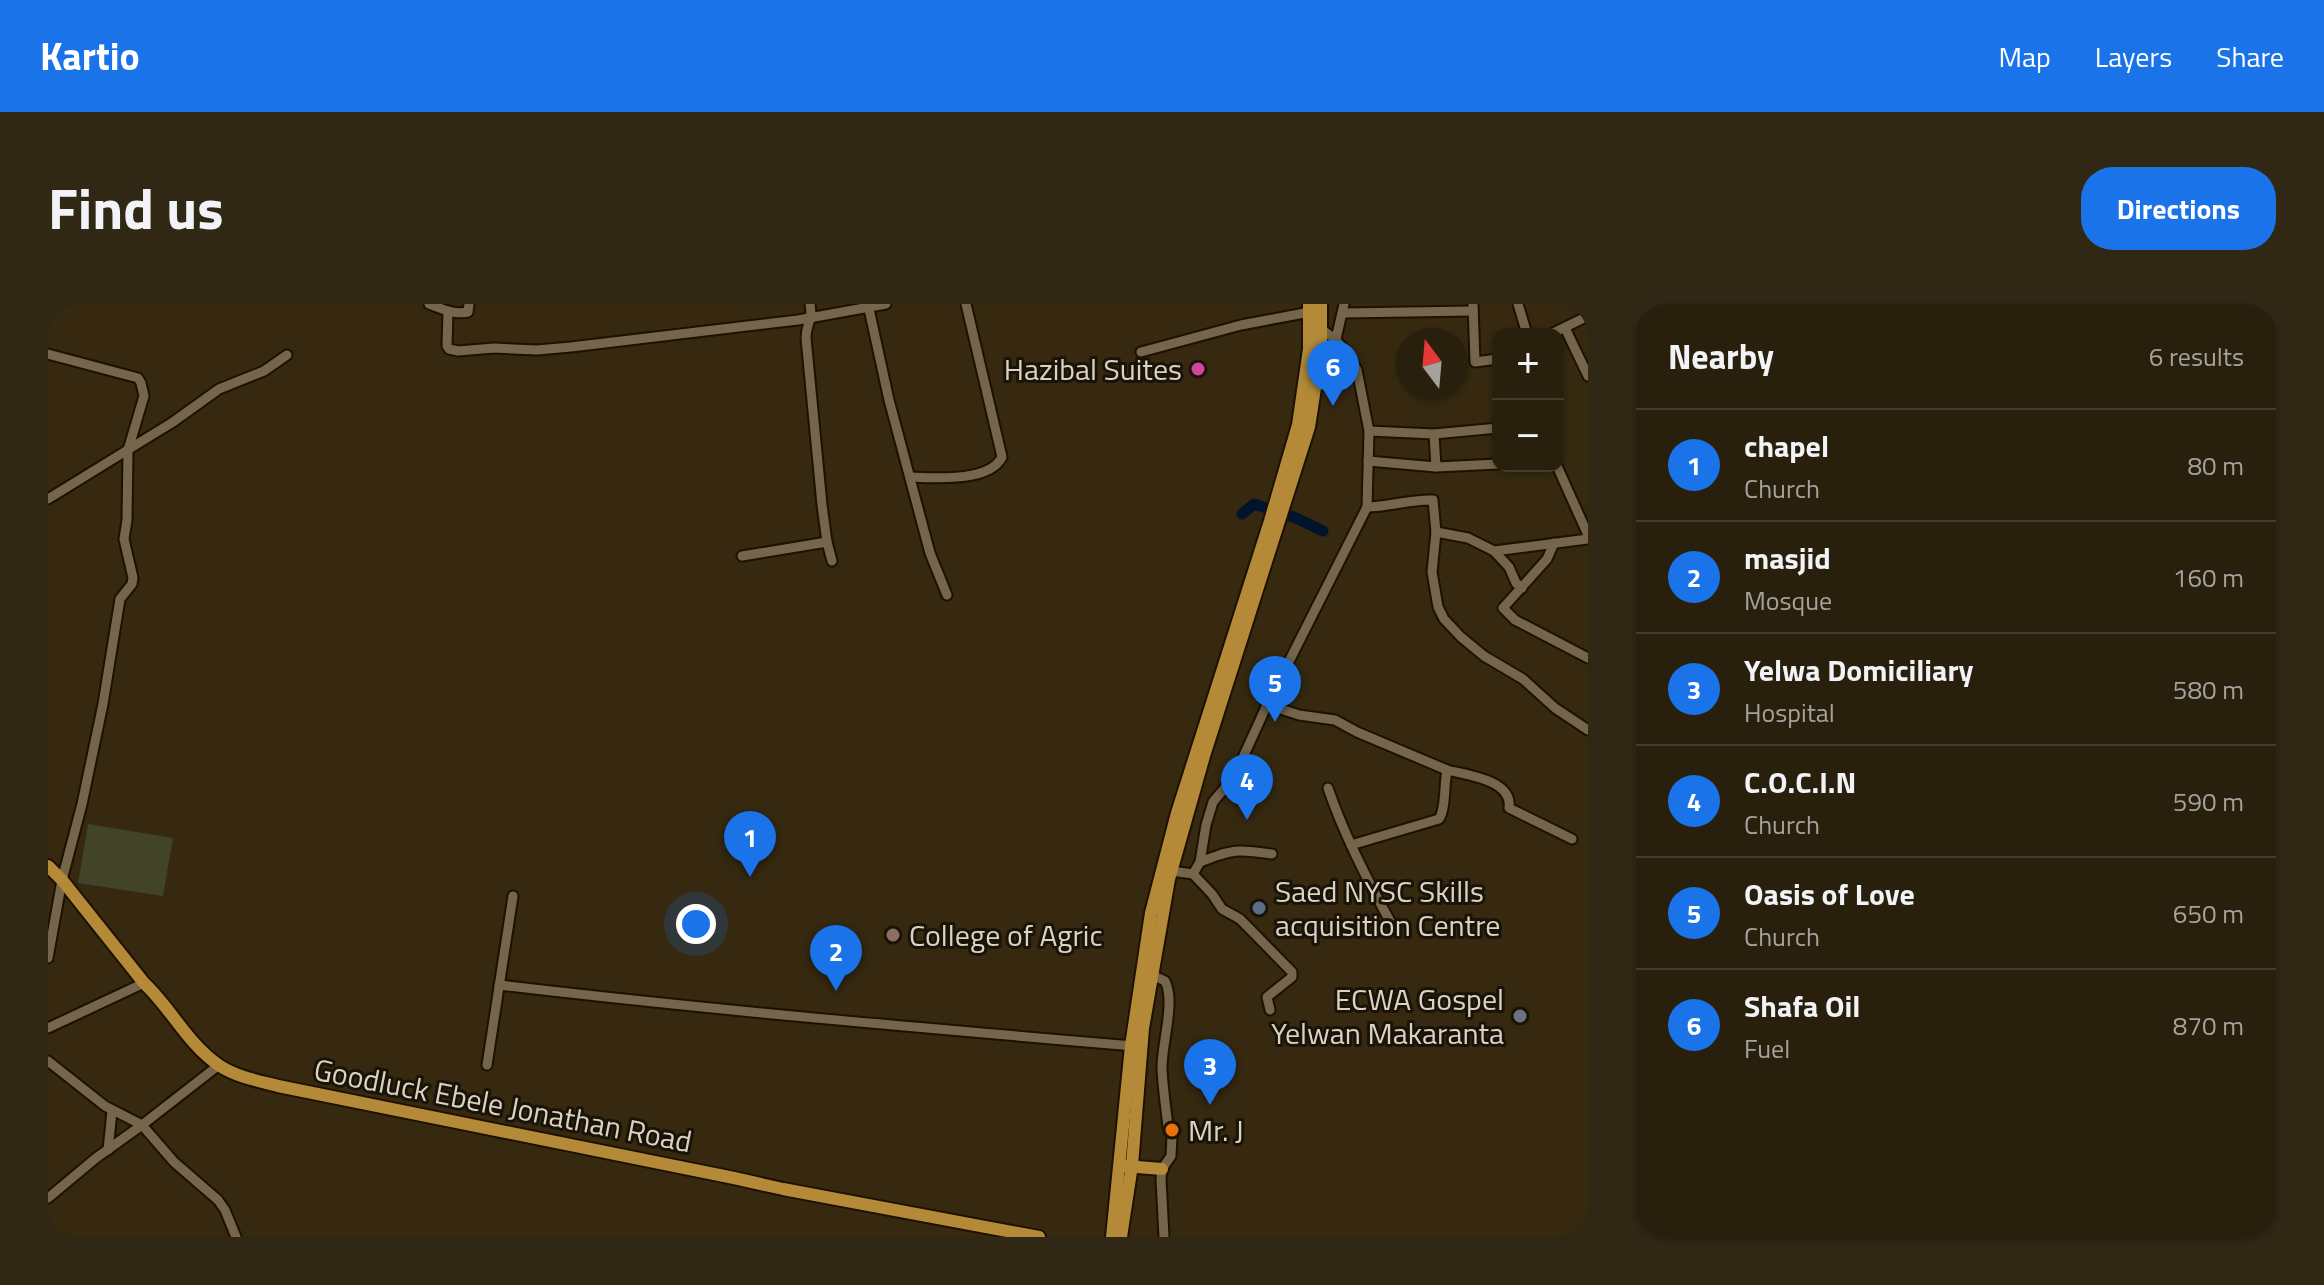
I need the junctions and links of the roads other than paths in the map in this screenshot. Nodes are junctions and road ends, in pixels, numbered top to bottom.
1 (429, 304) edge
2 (469, 304) edge
3 (810, 304) edge
4 (886, 304) edge
5 (966, 304) edge
6 (1518, 304) edge
7 (1584, 304) edge
8 (1314, 307) edge
9 (1344, 308) edge
10 (1473, 308) edge
11 (869, 309) junction
12 (448, 311) junction
13 (1588, 314) edge
14 (812, 317) junction
15 (1525, 328) edge
16 (1565, 328) joint
17 (1321, 329) junction
18 (1336, 339) junction
19 (1141, 352) dead end
20 (48, 354) edge
21 (287, 355) dead end
22 (1492, 360) edge
23 (1588, 376) edge
24 (1492, 429) edge
25 (1369, 431) junction
26 (1434, 434) junction
27 (128, 450) junction
28 (1368, 461) junction
29 (1492, 464) edge
30 (1436, 467) junction
31 (1560, 472) edge
32 (911, 477) junction
33 (48, 499) edge
34 (1280, 506) junction
35 (1367, 507) junction
36 (1274, 523) junction
37 (1436, 532) junction
38 (1588, 537) edge
39 (827, 542) junction
40 (1554, 543) junction
41 (1494, 551) junction
42 (742, 556) dead end
43 (832, 561) dead end
44 (1522, 588) junction
45 (947, 595) dead end
46 (1588, 658) edge
47 (1266, 707) junction
48 (1588, 730) edge
49 (1447, 770) junction
50 (1328, 788) dead end
51 (1572, 839) dead end
52 (1351, 845) junction
53 (1272, 854) dead end
54 (1200, 862) junction
55 (48, 866) edge
56 (1171, 871) junction
57 (1193, 874) junction
58 (62, 880) junction
59 (513, 896) dead end
60 (1395, 930) dead end
61 (48, 958) edge
62 (1152, 975) junction
63 (144, 983) junction
64 (499, 985) junction
65 (1270, 1010) dead end
66 (48, 1028) edge
67 (1136, 1046) junction
68 (48, 1061) edge
69 (219, 1065) junction
70 (487, 1065) dead end
71 (112, 1111) junction
72 (142, 1125) junction
73 (108, 1150) junction
74 (1126, 1166) junction
75 (1162, 1169) junction
76 (48, 1198) edge
77 (236, 1237) edge
78 (1039, 1237) edge
79 (1112, 1237) edge
80 (1121, 1237) edge
81 (1164, 1237) edge

1 - 12 street
2 - 12 street
3 - 14 street
4 - 11 street
5 - 32 street
6 - 15 street
7 - 13 street
8 - 17 main road
8 - 19 street
8 - 34 main road
9 - 10 street
9 - 18 street
10 - 22 street
11 - 14 street
11 - 32 street
12 - 14 street
13 - 16 street
14 - 39 street
16 - 23 street
17 - 18 street
17 - 34 main road
18 - 25 street
20 - 27 street
21 - 27 street
24 - 26 street
25 - 26 street
25 - 28 street
26 - 30 street
27 - 33 street
27 - 58 street
28 - 30 street
28 - 35 street
29 - 30 street
31 - 38 street
32 - 45 street
34 - 36 main road
35 - 37 street
35 - 47 street
36 - 56 main road
36 - 67 main road
37 - 41 street
37 - 48 street
38 - 40 street
39 - 42 street
39 - 43 street
40 - 41 street
40 - 44 street
41 - 44 street
44 - 46 street
47 - 49 street
47 - 54 street
49 - 51 street
49 - 52 street
50 - 52 street
52 - 60 street
53 - 54 street
54 - 57 street
55 - 58 main road, Goodluck Ebele Jonathan Road
56 - 57 street
56 - 62 main road
57 - 65 street
58 - 61 street
58 - 63 main road, Goodluck Ebele Jonathan Road
59 - 64 street
62 - 67 main road
62 - 75 street
63 - 66 street
63 - 69 main road, Goodluck Ebele Jonathan Road
64 - 67 street
64 - 70 street
67 - 74 main road
68 - 71 street
69 - 72 street
69 - 78 main road, Goodluck Ebele Jonathan Road
71 - 72 street
71 - 73 street
72 - 73 street
72 - 77 street
73 - 76 street
74 - 75 main road
74 - 79 main road
74 - 80 main road
75 - 81 street

